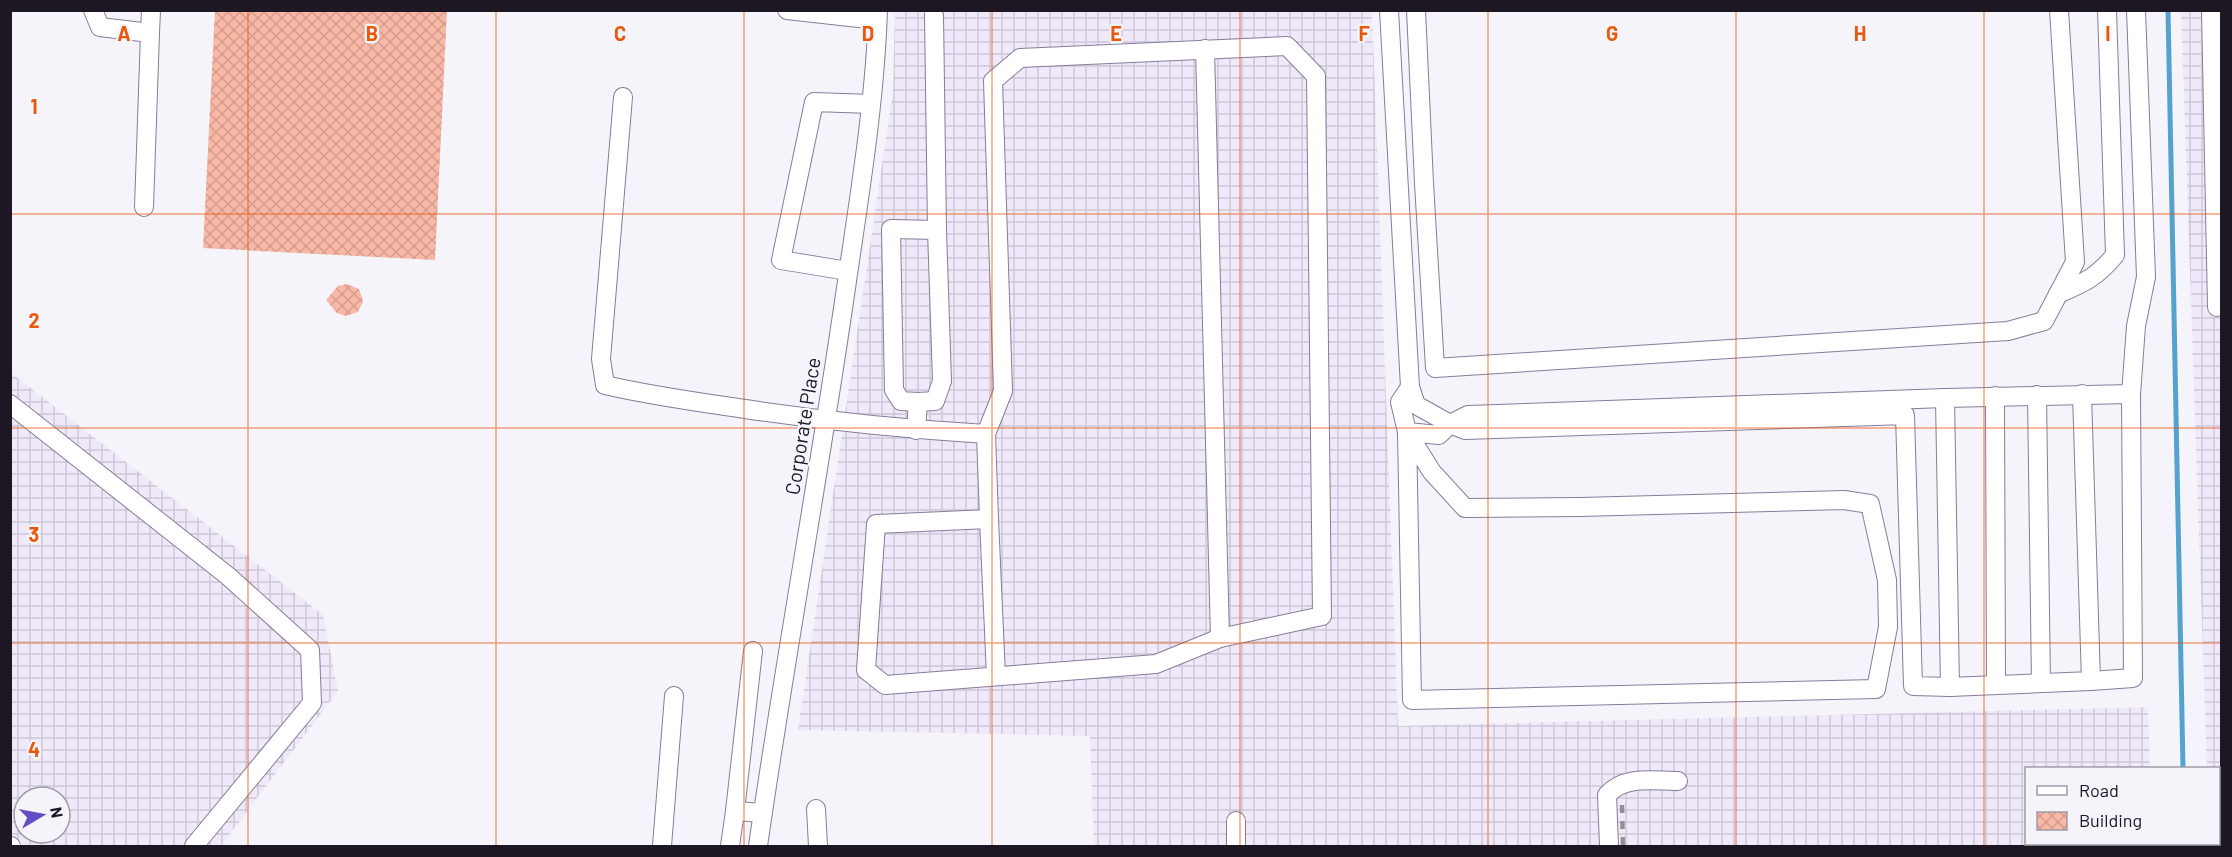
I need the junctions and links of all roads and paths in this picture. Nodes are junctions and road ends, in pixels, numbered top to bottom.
1 (93, 10) edge
2 (151, 10) edge
3 (787, 10) edge
4 (1389, 10) edge
5 (1416, 10) edge
6 (2059, 10) edge
7 (2107, 10) edge
8 (2136, 10) edge
9 (2211, 10) edge
10 (877, 15) edge
11 (934, 15) dead end
12 (150, 33) junction
13 (1205, 49) junction
14 (623, 97) dead end
15 (871, 104) junction
16 (144, 207) dead end
17 (937, 230) junction
18 (848, 271) junction
19 (2058, 294) junction
20 (2217, 307) dead end
21 (1410, 387) junction
22 (2082, 394) junction
23 (2131, 394) junction
24 (2037, 395) junction
25 (1995, 396) junction
26 (1945, 398) junction
27 (918, 402) junction
28 (10, 404) edge
29 (827, 421) junction
30 (1450, 424) junction
31 (916, 430) junction
32 (1407, 432) junction
33 (986, 434) junction
34 (989, 519) junction
35 (1220, 638) junction
36 (753, 651) dead end
37 (996, 676) junction
38 (2091, 681) junction
39 (2042, 683) junction
40 (1996, 685) junction
41 (1950, 687) junction
42 (674, 696) dead end
43 (1678, 781) dead end
44 (816, 809) dead end
45 (735, 811) junction
46 (763, 813) junction
47 (1236, 821) dead end
48 (194, 846) edge
49 (662, 846) edge
50 (730, 846) edge
51 (758, 846) edge
52 (818, 846) edge
53 (1236, 846) edge
54 (1609, 846) edge

1 - 12 street
2 - 12 street
3 - 10 street
4 - 21 street
5 - 19 street
6 - 19 street
7 - 19 street
8 - 23 street
9 - 20 street
10 - 15 street, Corporate Place
11 - 17 street
12 - 16 street
13 - 33 street
13 - 35 street
13 - 35 street
14 - 29 street
15 - 18 street, Corporate Place
15 - 18 street
17 - 27 street
17 - 27 street
18 - 29 street, Corporate Place
21 - 30 street
21 - 32 street
22 - 23 street
22 - 24 street
22 - 38 street
23 - 38 street
24 - 25 street
24 - 39 street
25 - 26 street
25 - 40 street
26 - 30 street
26 - 41 street
27 - 31 street
28 - 48 street
29 - 31 street
29 - 46 street, Corporate Place
30 - 32 street
30 - 41 street
31 - 33 street
32 - 32 street
33 - 34 street
34 - 37 street
34 - 37 street
35 - 37 street
36 - 45 street
38 - 39 street
39 - 40 street
40 - 41 street
42 - 49 street
43 - 54 street
44 - 52 street
45 - 46 street
45 - 50 street
46 - 51 street, Corporate Place
47 - 53 street

